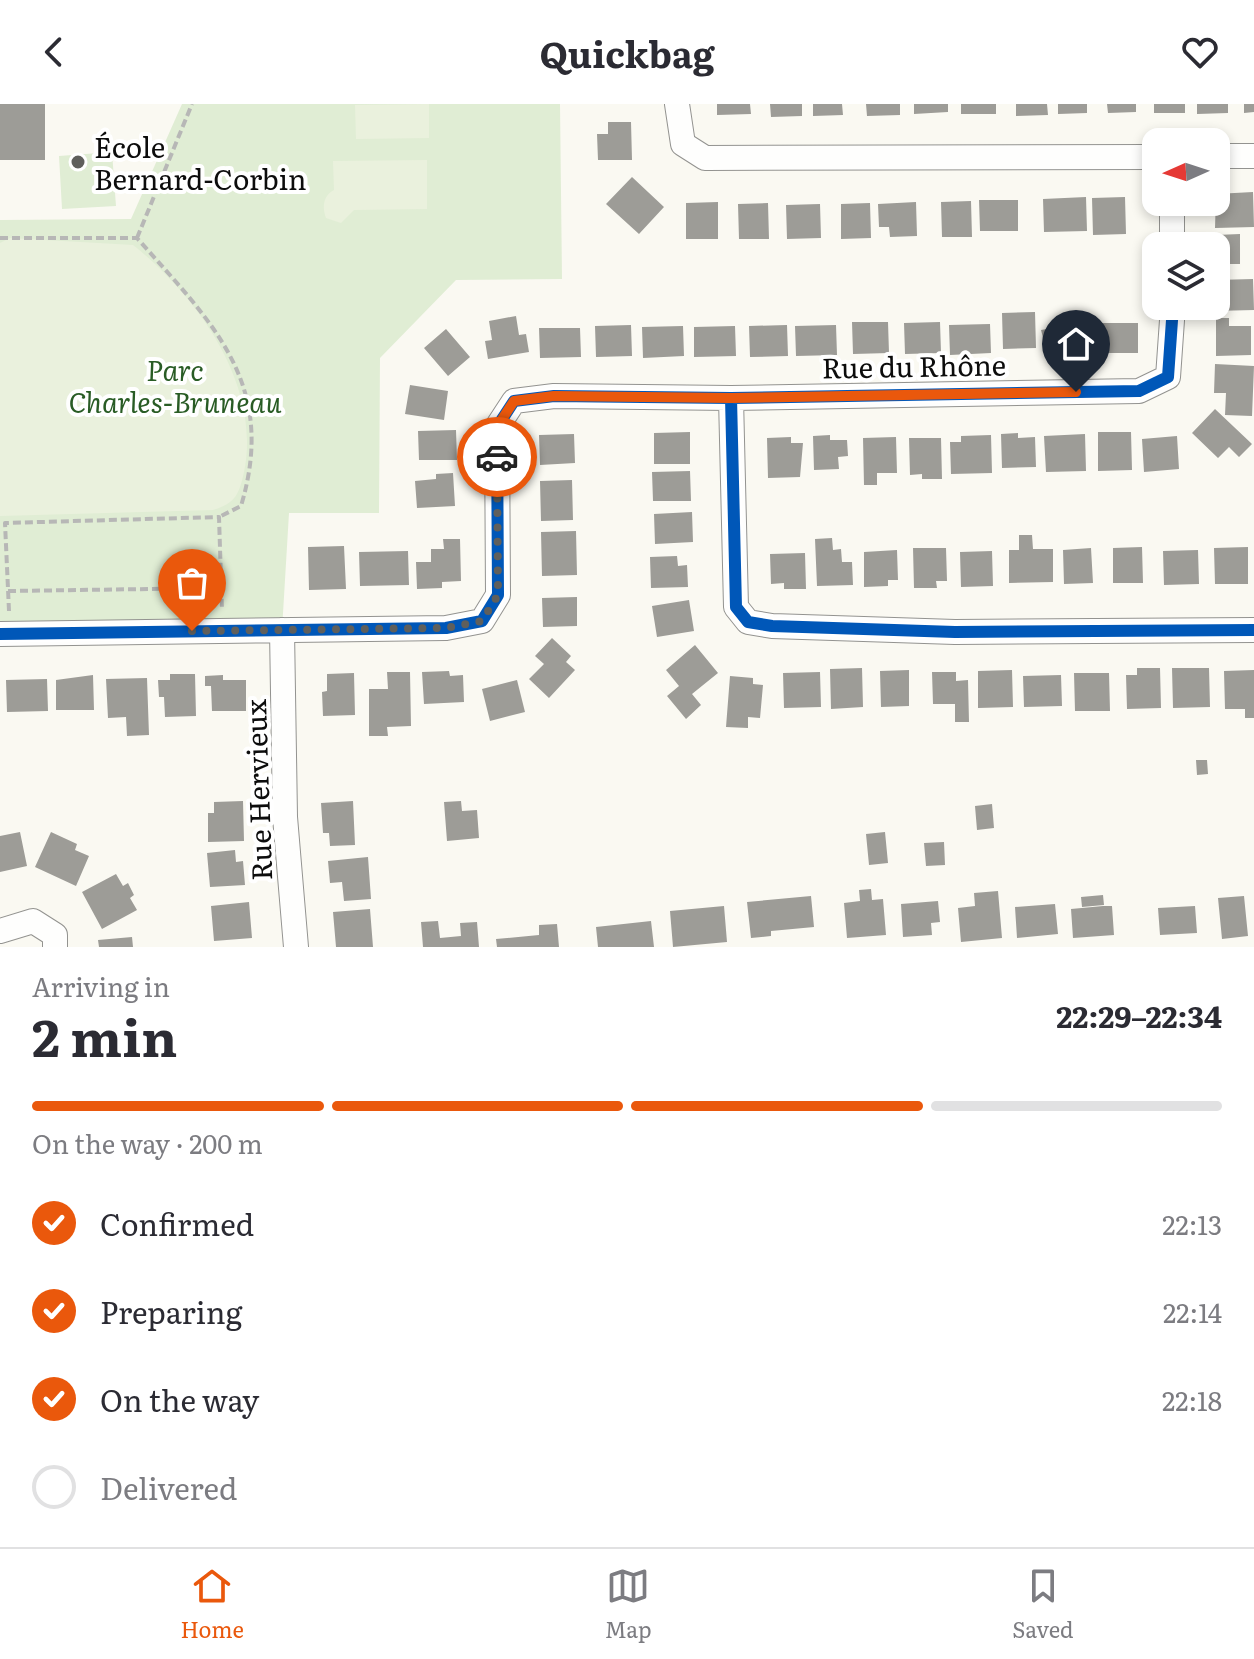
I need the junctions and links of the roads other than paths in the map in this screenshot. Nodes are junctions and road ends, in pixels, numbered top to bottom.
1 (677, 104) edge
2 (1230, 156) edge
3 (1254, 156) edge
4 (1142, 157) edge
5 (1172, 320) edge
6 (731, 398) junction
7 (282, 630) junction
8 (1254, 630) edge
9 (5, 634) edge
10 (0, 931) edge
11 (55, 947) edge
12 (296, 947) edge

1 - 4 street
2 - 3 street
5 - 6 street, Rue du Rhône
6 - 7 street
6 - 8 street
7 - 9 street
7 - 12 street, Rue Hervieux
10 - 11 street

